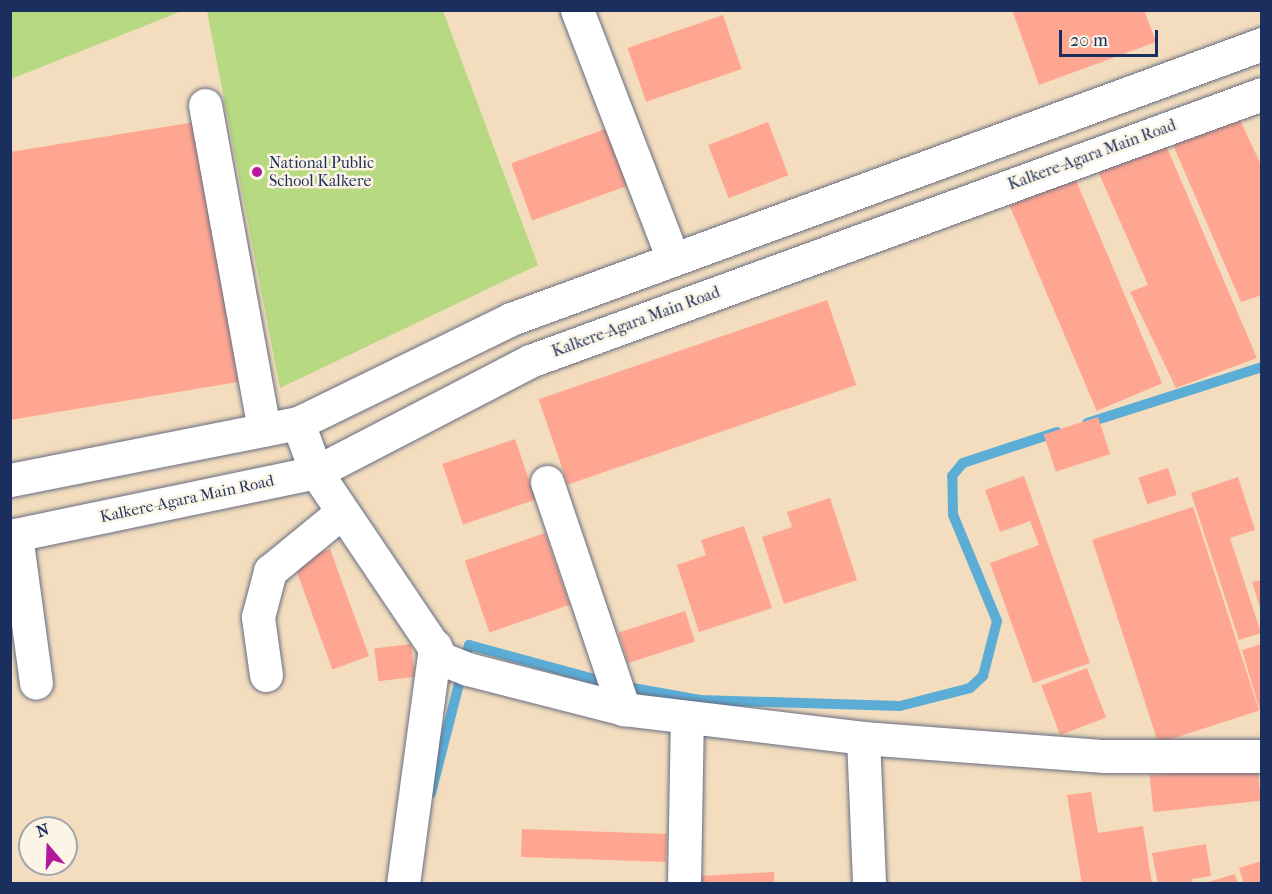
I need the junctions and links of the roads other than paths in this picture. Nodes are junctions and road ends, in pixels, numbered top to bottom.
1 (577, 10) edge
2 (1262, 44) edge
3 (1262, 94) edge
4 (205, 105) dead end
5 (672, 256) junction
6 (298, 423) junction
7 (264, 430) junction
8 (316, 472) junction
9 (10, 480) edge
10 (547, 482) dead end
11 (342, 512) junction
12 (13, 535) edge
13 (449, 658) junction
14 (266, 675) dead end
15 (36, 683) dead end
16 (618, 690) junction
17 (687, 717) junction
18 (863, 738) junction
19 (1262, 756) edge
20 (403, 884) edge
21 (684, 884) edge
22 (869, 884) edge

1 - 5 street
2 - 5 street
3 - 8 street, Kalkere-Agara Main Road
4 - 7 street
5 - 6 street
6 - 7 street
6 - 8 street
7 - 9 street
8 - 11 street
8 - 12 street, Kalkere-Agara Main Road
10 - 16 street
11 - 13 street
11 - 14 street
12 - 15 street
13 - 16 street
13 - 20 street
16 - 17 street
17 - 18 street
17 - 21 street
18 - 19 street
18 - 22 street

